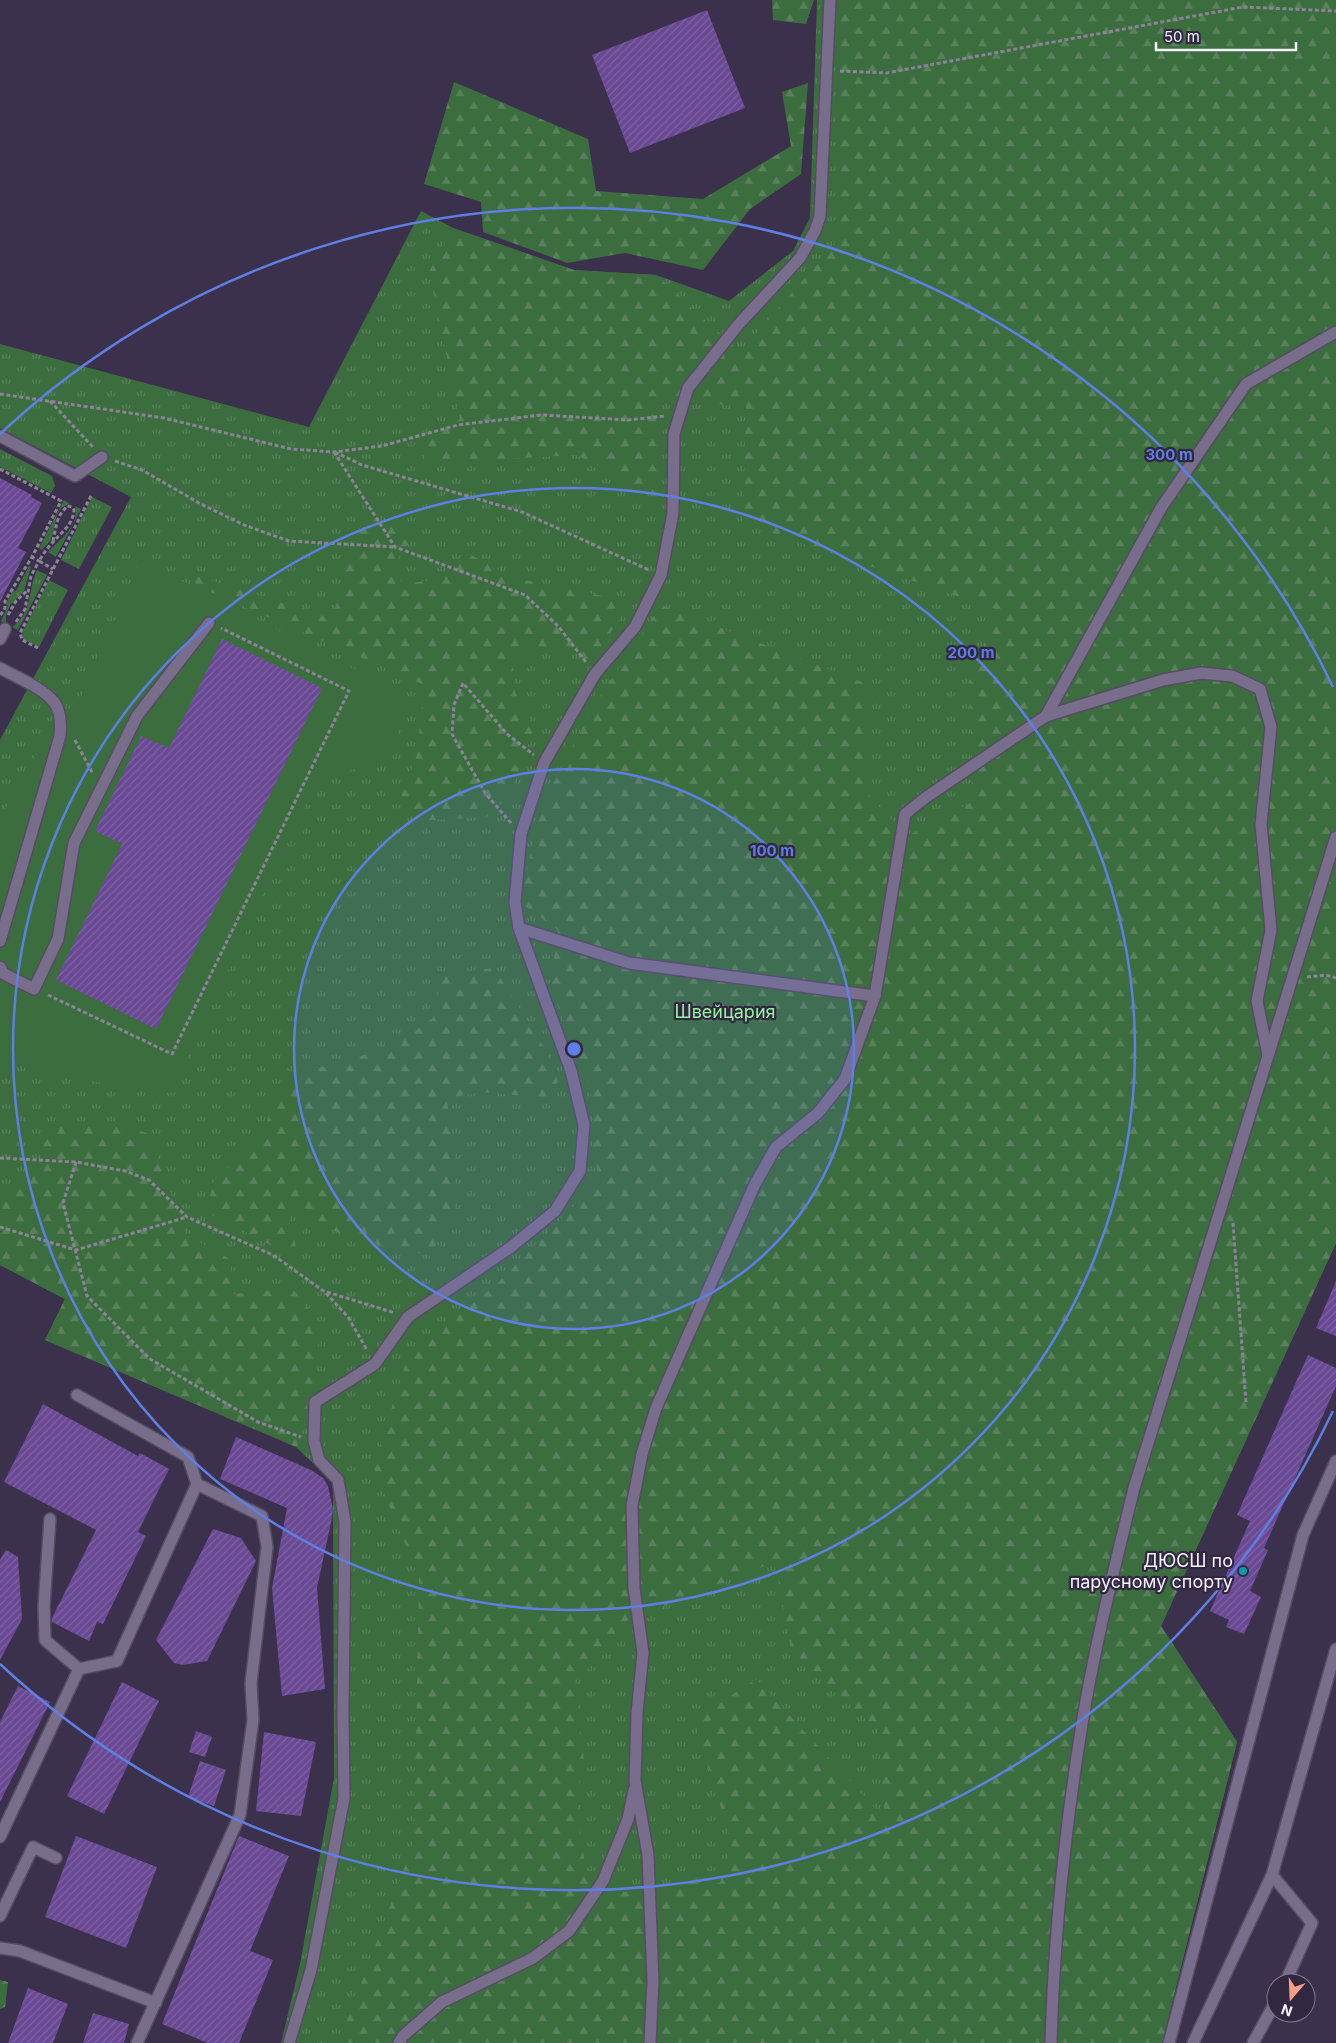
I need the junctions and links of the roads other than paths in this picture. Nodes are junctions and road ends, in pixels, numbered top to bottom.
1 (830, 0) edge
2 (1336, 332) edge
3 (0, 436) edge
4 (102, 457) road end
5 (209, 622) road end
6 (0, 668) edge
7 (1046, 716) junction
8 (1336, 837) edge
9 (519, 928) junction
10 (0, 941) edge
11 (0, 967) edge
12 (875, 996) junction
13 (1268, 1055) junction
14 (77, 1395) dead end
15 (1336, 1461) edge
16 (197, 1484) junction
17 (50, 1520) dead end
18 (1336, 1649) edge
19 (79, 1669) junction
20 (635, 1781) junction
21 (0, 1837) edge
22 (56, 1858) dead end
23 (1272, 1875) junction
24 (0, 1916) edge
25 (0, 1948) edge
26 (1290, 1973) edge
27 (156, 2003) junction
28 (1266, 2019) edge
29 (137, 2043) edge
30 (289, 2043) edge
31 (399, 2043) edge
32 (650, 2043) edge
33 (1051, 2043) edge
34 (1169, 2043) edge
35 (1194, 2043) edge
36 (1253, 2043) edge

1 - 9 lane
2 - 7 lane
3 - 4 lane
5 - 11 lane
6 - 10 lane
7 - 12 lane
7 - 13 lane
8 - 13 lane
9 - 12 lane
9 - 30 lane
12 - 20 lane
13 - 33 lane
14 - 16 lane
15 - 34 lane
16 - 19 lane
16 - 27 lane
17 - 19 lane
18 - 23 lane
19 - 21 lane
20 - 31 lane
20 - 32 lane
22 - 24 lane
23 - 26 lane
23 - 35 lane
25 - 27 lane
27 - 29 lane
28 - 36 lane

